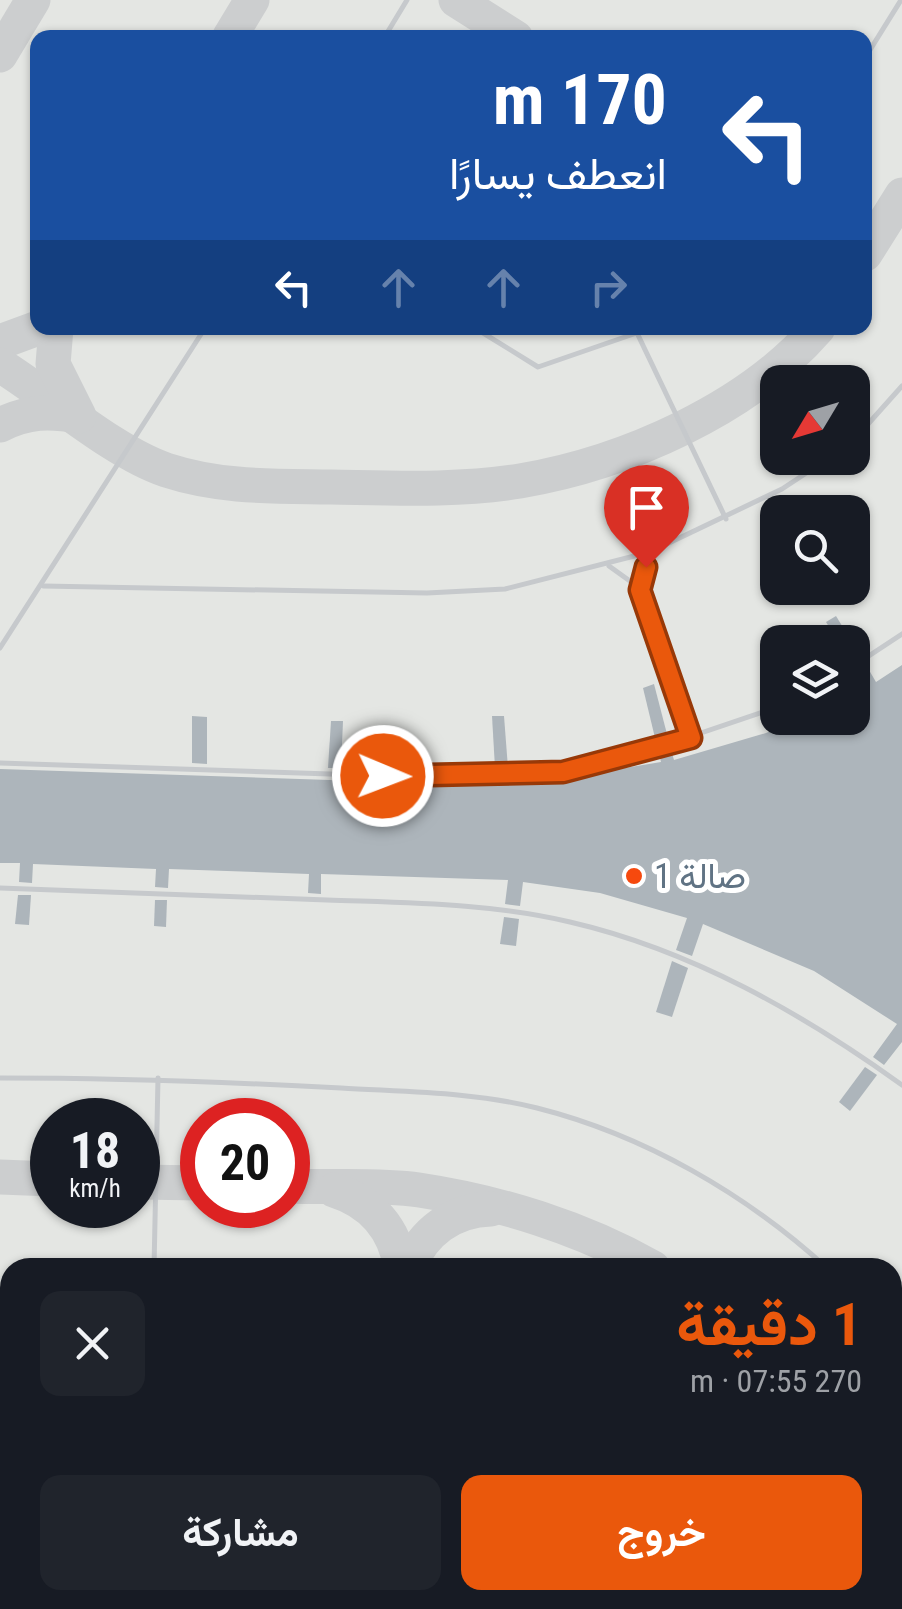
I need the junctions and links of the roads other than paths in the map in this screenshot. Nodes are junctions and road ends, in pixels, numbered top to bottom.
1 (407, 0) edge
2 (901, 0) edge
3 (389, 30) edge
4 (872, 47) edge
5 (202, 335) edge
6 (487, 335) edge
7 (638, 335) joint
8 (902, 386) edge
9 (870, 422) edge
10 (804, 475) edge
11 (726, 519) junction
12 (650, 552) junction
13 (606, 565) junction
14 (43, 586) junction
15 (640, 590) junction
16 (902, 634) edge
17 (0, 648) edge
18 (870, 656) edge
19 (760, 713) edge
20 (691, 738) junction
21 (0, 763) edge
22 (0, 888) edge
23 (0, 1078) edge
24 (158, 1078) junction
25 (902, 1086) edge
26 (154, 1258) edge
27 (816, 1258) edge

1 - 3 lane
2 - 4 lane
5 - 14 lane
6 - 7 lane
7 - 11 lane
8 - 9 lane
10 - 11 lane
11 - 12 lane
12 - 13 lane
12 - 15 lane
13 - 14 lane
13 - 15 lane
14 - 17 lane
15 - 20 lane
16 - 18 lane
19 - 20 lane
20 - 21 lane
22 - 25 lane
23 - 24 lane
24 - 26 lane
24 - 27 lane

